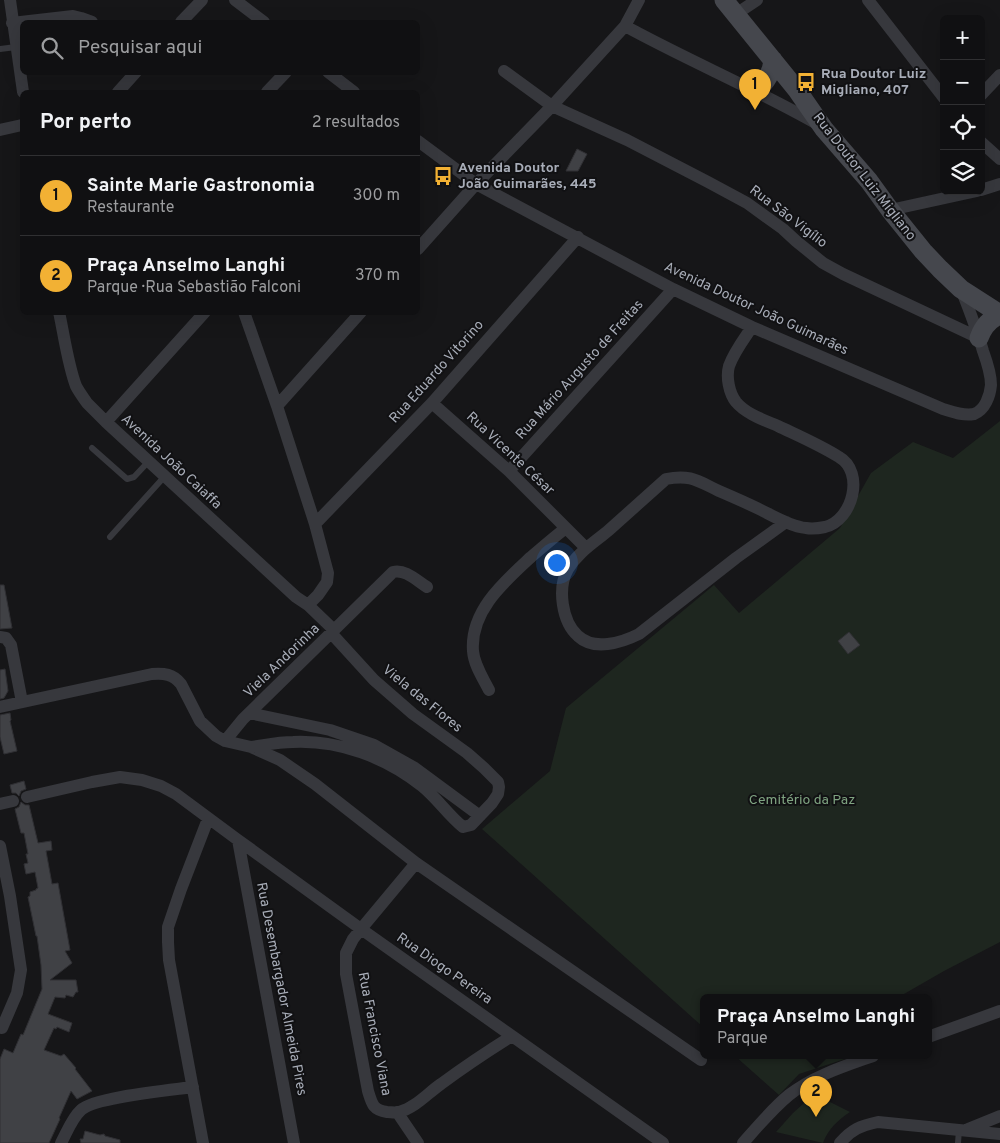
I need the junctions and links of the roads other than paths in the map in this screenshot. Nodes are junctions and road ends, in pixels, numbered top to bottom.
1 (10, 0) edge
2 (202, 0) edge
3 (235, 0) edge
4 (639, 0) edge
5 (757, 0) edge
6 (868, 0) edge
7 (731, 7) edge
8 (38, 20) edge
9 (86, 20) edge
10 (184, 20) edge
11 (261, 20) edge
12 (20, 22) edge
13 (12, 23) junction
14 (625, 26) junction
15 (16, 47) junction
16 (0, 49) edge
17 (772, 60) junction
18 (504, 71) dead end
19 (20, 73) edge
20 (20, 75) edge
21 (133, 75) edge
22 (283, 75) edge
23 (332, 75) edge
24 (1000, 75) edge
25 (23, 90) edge
26 (120, 90) edge
27 (269, 90) edge
28 (351, 90) edge
29 (755, 91) junction
30 (985, 91) edge
31 (940, 93) edge
32 (552, 106) junction
33 (20, 126) edge
34 (824, 129) junction
35 (0, 130) edge
36 (420, 142) edge
37 (985, 146) edge
38 (1000, 159) edge
39 (476, 184) junction
40 (1000, 184) edge
41 (985, 189) edge
42 (959, 195) edge
43 (890, 210) junction
44 (578, 237) junction
45 (420, 247) edge
46 (674, 289) junction
47 (961, 289) junction
48 (1000, 314) edge
49 (60, 315) edge
50 (203, 315) edge
51 (245, 315) edge
52 (358, 315) edge
53 (752, 327) junction
54 (979, 338) junction
55 (432, 403) junction
56 (277, 406) junction
57 (106, 422) junction
58 (92, 448) dead end
59 (149, 461) junction
60 (510, 471) junction
61 (165, 476) junction
62 (786, 522) junction
63 (315, 524) junction
64 (566, 528) junction
65 (110, 537) dead end
66 (586, 548) junction
67 (427, 587) dead end
68 (308, 605) junction
69 (333, 632) junction
70 (0, 637) edge
71 (489, 690) dead end
72 (22, 702) junction
73 (0, 707) edge
74 (249, 713) junction
75 (225, 741) junction
76 (251, 747) junction
77 (27, 797) dead end
78 (14, 801) dead end
79 (0, 804) edge
80 (480, 816) junction
81 (208, 819) junction
82 (238, 840) junction
83 (0, 846) edge
84 (416, 863) junction
85 (2, 868) edge
86 (360, 929) junction
87 (1000, 1011) edge
88 (1, 1030) edge
89 (512, 1036) junction
90 (932, 1036) edge
91 (865, 1059) edge
92 (700, 1060) dead end
93 (193, 1087) junction
94 (397, 1112) junction
95 (1000, 1116) edge
96 (1000, 1134) edge
97 (960, 1135) edge
98 (62, 1142) edge
99 (203, 1143) edge
100 (294, 1143) edge
101 (418, 1143) edge
102 (663, 1143) edge
103 (743, 1143) edge
104 (840, 1143) edge

1 - 13 street
2 - 10 street
3 - 11 street
4 - 14 street
5 - 7 street
6 - 31 street
7 - 17 main road, Rua Doutor Luiz Migliano
8 - 9 street
12 - 13 street
13 - 15 street
14 - 29 street
14 - 32 street
15 - 16 lane
15 - 19 street
17 - 29 main road
17 - 34 main road, Rua Doutor Luiz Migliano
18 - 32 street, Rua São Vigílio
20 - 25 street
21 - 26 street
22 - 27 street
23 - 28 street
24 - 30 street
29 - 34 street
32 - 39 street
32 - 54 street, Rua São Vigílio
33 - 35 street
34 - 43 main road, Rua Doutor Luiz Migliano
36 - 39 street, Avenida Doutor João Guimarães
37 - 38 street
39 - 44 street, Avenida Doutor João Guimarães
39 - 45 street
40 - 41 street
42 - 43 street
43 - 47 main road, Rua Doutor Luiz Migliano
44 - 46 street, Avenida Doutor João Guimarães
44 - 55 street, Rua Eduardo Vitorino
46 - 53 street, Avenida Doutor João Guimarães
46 - 60 street, Rua Mário Augusto de Freitas
47 - 48 main road, Rua Doutor Luiz Migliano
47 - 54 street, Avenida Doutor João Guimarães
48 - 54 main road
49 - 57 street, Avenida João Caiaffa
50 - 57 street
51 - 56 street
52 - 56 street
53 - 54 street, Avenida Doutor João Guimarães
53 - 62 street
55 - 60 street, Rua Vicente César
55 - 63 street, Rua Eduardo Vitorino
56 - 63 street
57 - 59 street, Avenida João Caiaffa
58 - 59 lane
59 - 61 street, Avenida João Caiaffa
60 - 64 street, Rua Vicente César
61 - 65 lane
61 - 68 street, Avenida João Caiaffa
62 - 66 street
62 - 66 street
63 - 68 street
64 - 66 street, Rua Vicente César
64 - 71 street
67 - 69 street
68 - 69 street, Viela Andorinha
69 - 74 street, Viela Andorinha
69 - 80 street, Viela das Flores
70 - 72 street
72 - 73 street
72 - 75 street
74 - 75 street, Viela Andorinha
74 - 80 street
75 - 76 street
76 - 80 street
76 - 84 street
77 - 81 street, Rua Diogo Pereira
78 - 79 street
81 - 82 street, Rua Diogo Pereira
81 - 93 street
82 - 86 street, Rua Diogo Pereira
82 - 100 street, Rua Desembargador Almeida Pires
83 - 85 street
84 - 86 street
84 - 92 street
85 - 88 street
86 - 89 street, Rua Diogo Pereira
86 - 94 street, Rua Francisco Viana
87 - 90 street
89 - 94 street, Rua Francisco Viana
89 - 102 street, Rua Diogo Pereira
91 - 103 street
93 - 98 street
93 - 99 street
94 - 101 street
95 - 97 street
96 - 97 street
97 - 104 street

